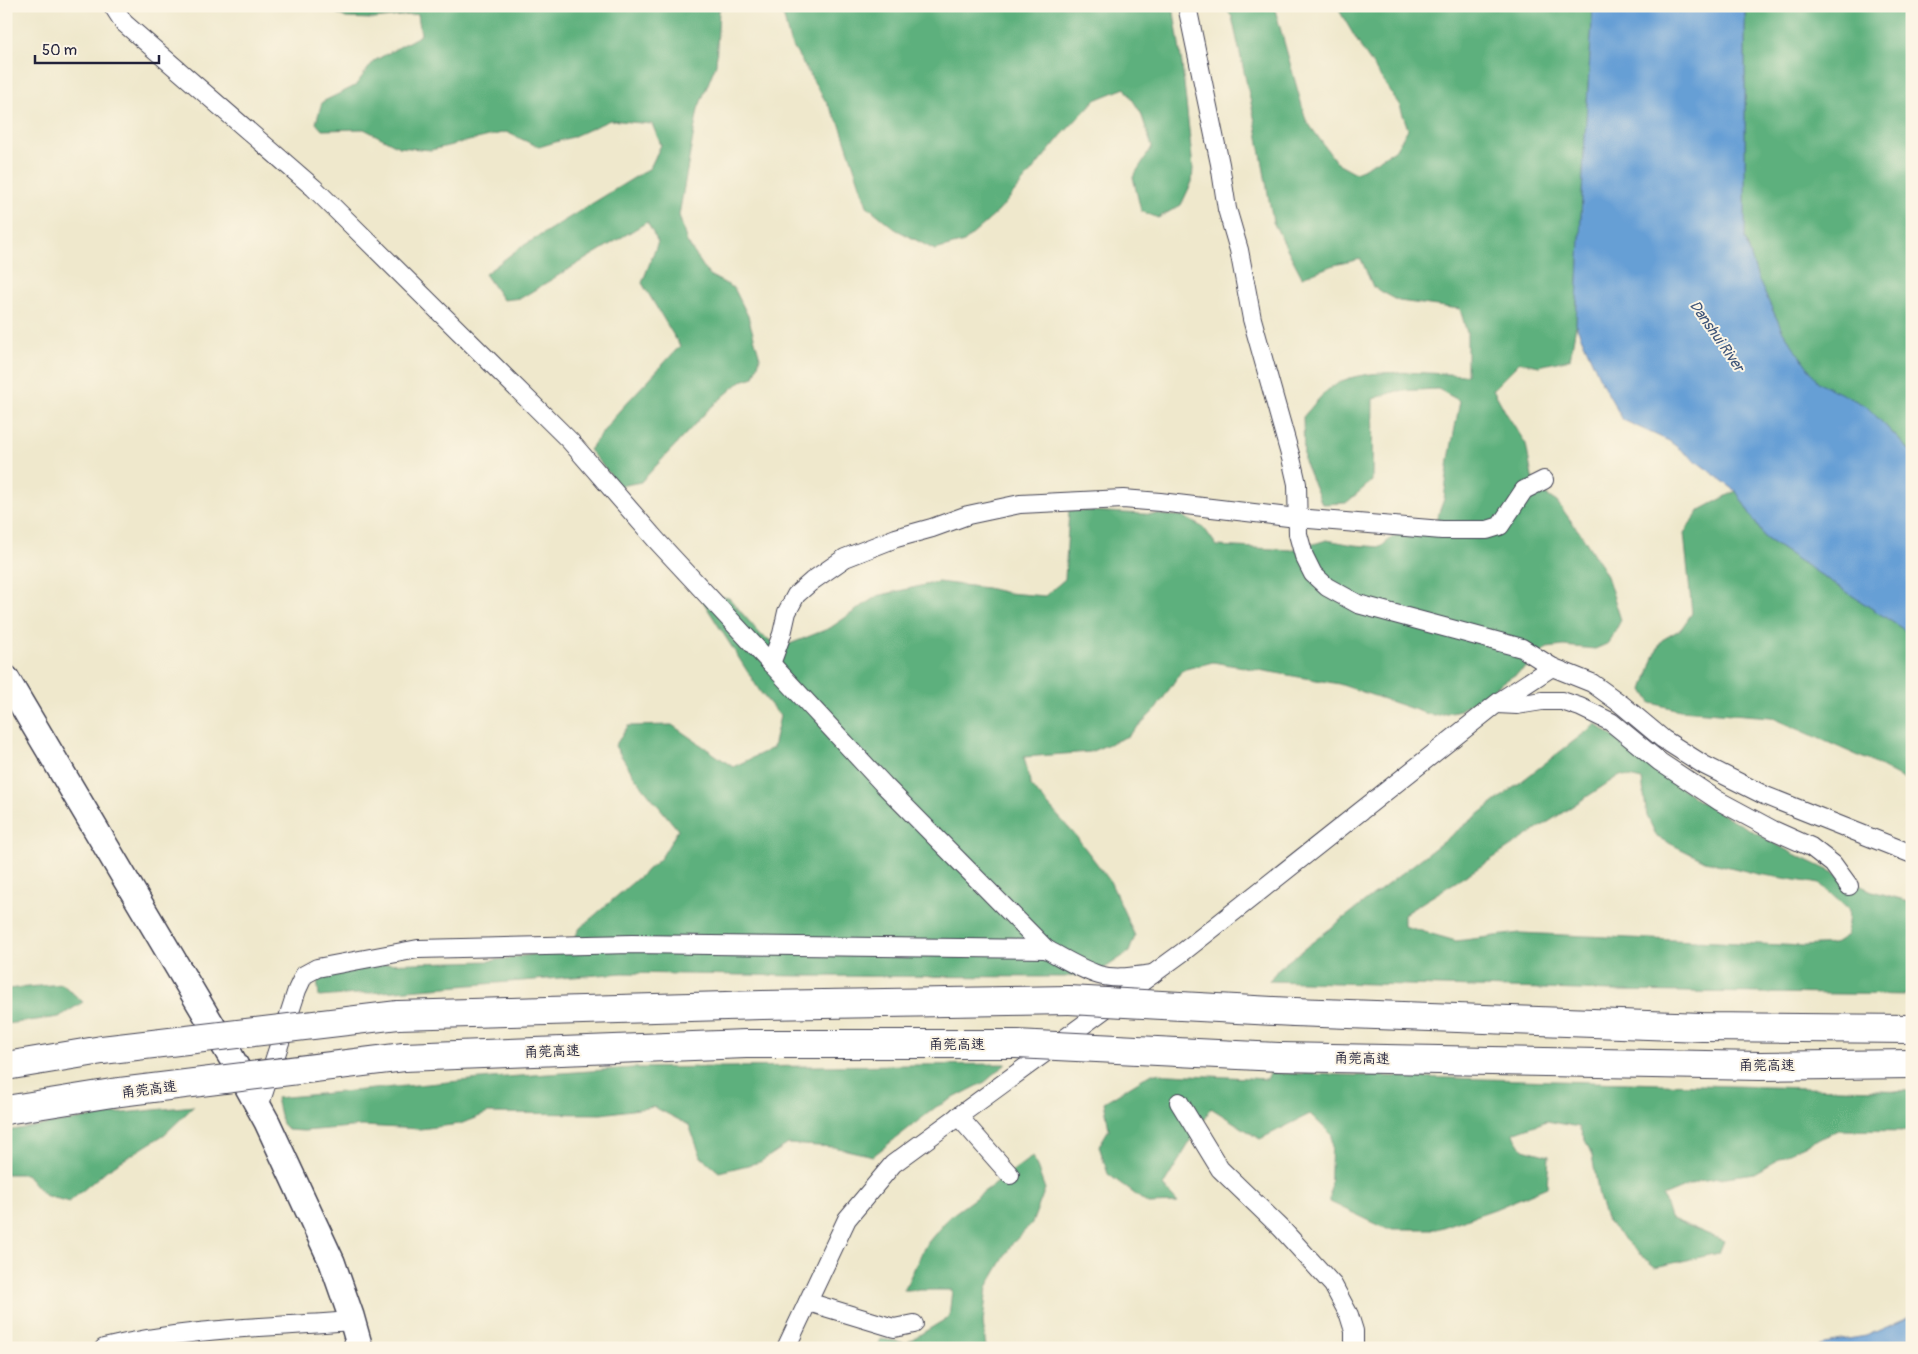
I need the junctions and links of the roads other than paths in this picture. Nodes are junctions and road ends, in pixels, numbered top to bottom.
1 (113, 6) edge
2 (1187, 6) edge
3 (1544, 480) dead end
4 (1297, 518) junction
5 (771, 664) junction
6 (1552, 666) junction
7 (6, 678) edge
8 (1497, 704) junction
9 (1912, 854) edge
10 (1849, 886) dead end
11 (1046, 949) junction
12 (1152, 974) junction
13 (1912, 1029) edge
14 (1912, 1064) edge
15 (6, 1066) edge
16 (1179, 1102) dead end
17 (259, 1107) junction
18 (6, 1110) edge
19 (958, 1116) junction
20 (1010, 1175) dead end
21 (808, 1302) junction
22 (353, 1321) junction
23 (914, 1324) dead end
24 (104, 1348) edge
25 (360, 1348) edge
26 (786, 1348) edge
27 (1354, 1348) edge

1 - 5 street
2 - 4 street
3 - 4 street
4 - 5 street
4 - 6 street
5 - 11 street
6 - 8 street
6 - 9 street
7 - 17 main road
8 - 10 street
8 - 12 street
11 - 12 street
11 - 17 street
12 - 19 street
13 - 15 highway, bridge
14 - 18 highway, 甬莞高速, bridge
16 - 27 street
17 - 22 main road
19 - 20 street
19 - 21 street
21 - 23 street
21 - 26 street
22 - 24 street
22 - 25 main road

